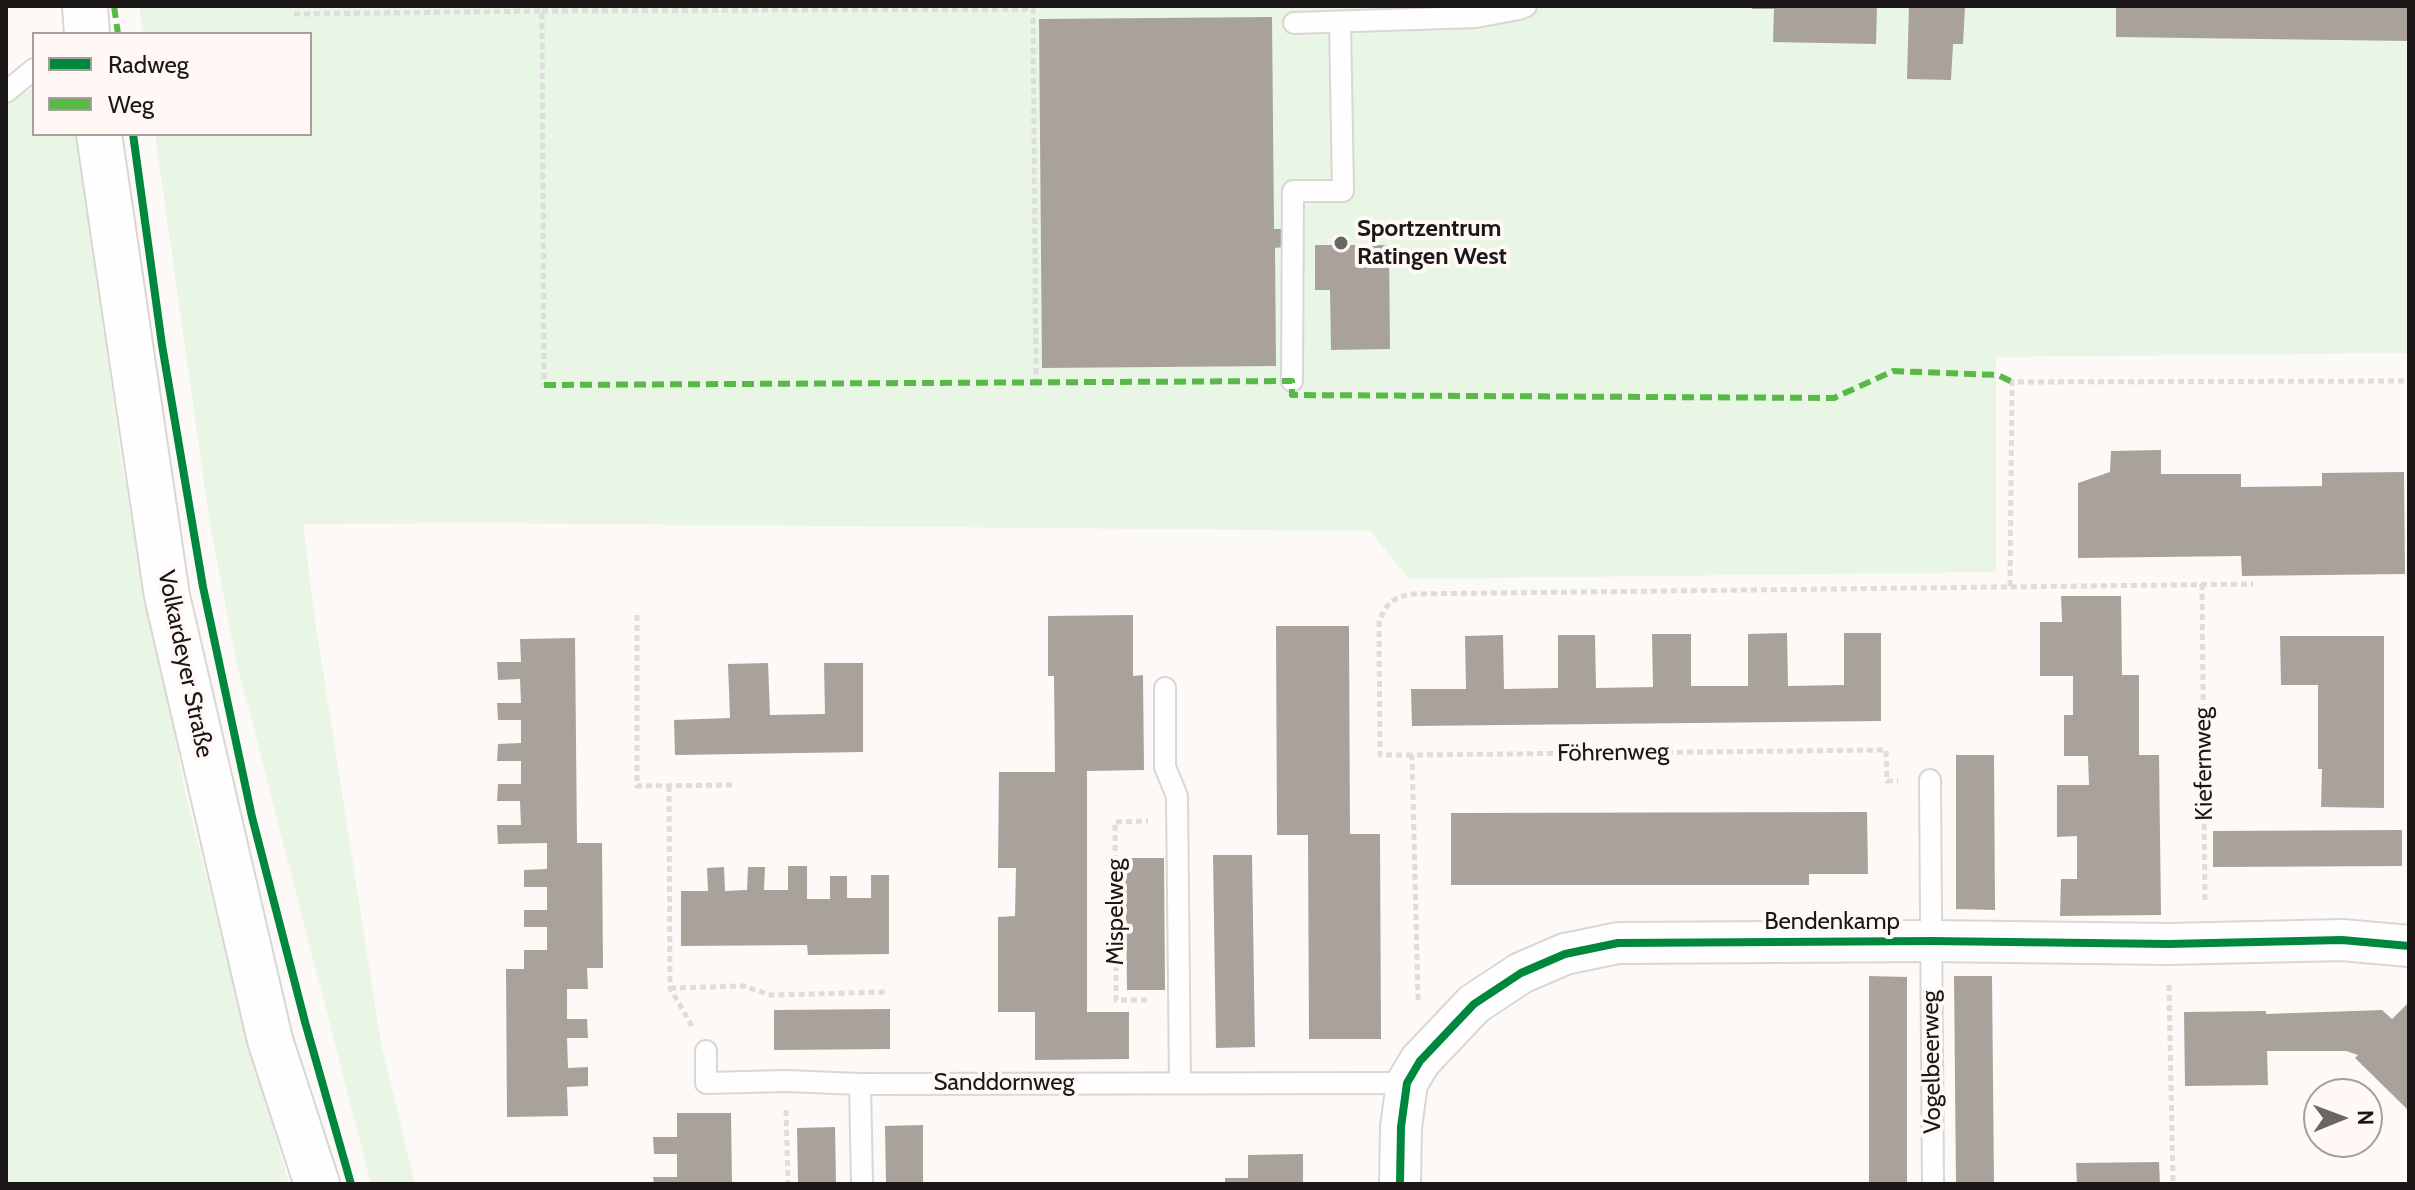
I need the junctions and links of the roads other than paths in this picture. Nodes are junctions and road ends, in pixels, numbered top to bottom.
1 (1526, 6) edge
2 (1340, 22) junction
3 (1294, 23) dead end
4 (32, 71) edge
5 (6, 92) edge
6 (99, 136) edge
7 (1292, 381) dead end
8 (1165, 688) dead end
9 (1930, 780) road end
10 (1931, 941) junction
11 (2409, 946) edge
12 (706, 1051) road end
13 (1414, 1072) junction
14 (1180, 1082) junction
15 (860, 1084) junction
16 (317, 1184) edge
17 (862, 1184) edge
18 (1400, 1184) edge
19 (1933, 1184) edge

1 - 2 lane
2 - 3 lane
2 - 7 lane
4 - 5 lane
6 - 16 main road, Volkardeyer Straße
8 - 14 lane
9 - 10 lane
10 - 11 street, Bendenkamp
10 - 13 street, Bendenkamp
10 - 19 lane, Vogelbeerweg
12 - 15 lane, Sanddornweg
13 - 14 lane, Sanddornweg
13 - 18 street
14 - 15 lane, Sanddornweg
15 - 17 lane

